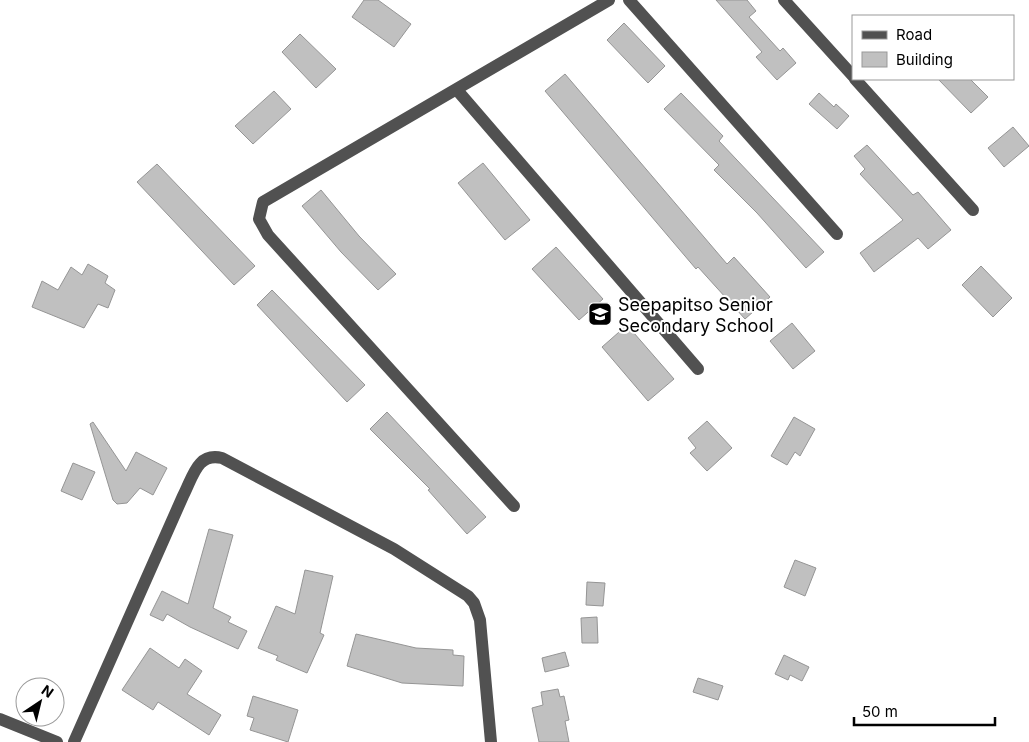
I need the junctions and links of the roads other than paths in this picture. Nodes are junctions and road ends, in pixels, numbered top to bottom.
1 (609, 0) edge
2 (629, 0) edge
3 (784, 0) edge
4 (852, 75) edge
5 (857, 80) edge
6 (457, 90) junction
7 (973, 210) dead end
8 (837, 234) dead end
9 (698, 369) dead end
10 (514, 506) dead end
11 (0, 719) edge
12 (57, 742) edge
13 (74, 742) edge
14 (490, 742) edge

1 - 6 street
2 - 8 street
3 - 4 street
5 - 7 street
6 - 9 street
6 - 10 street
11 - 12 street
13 - 14 street

